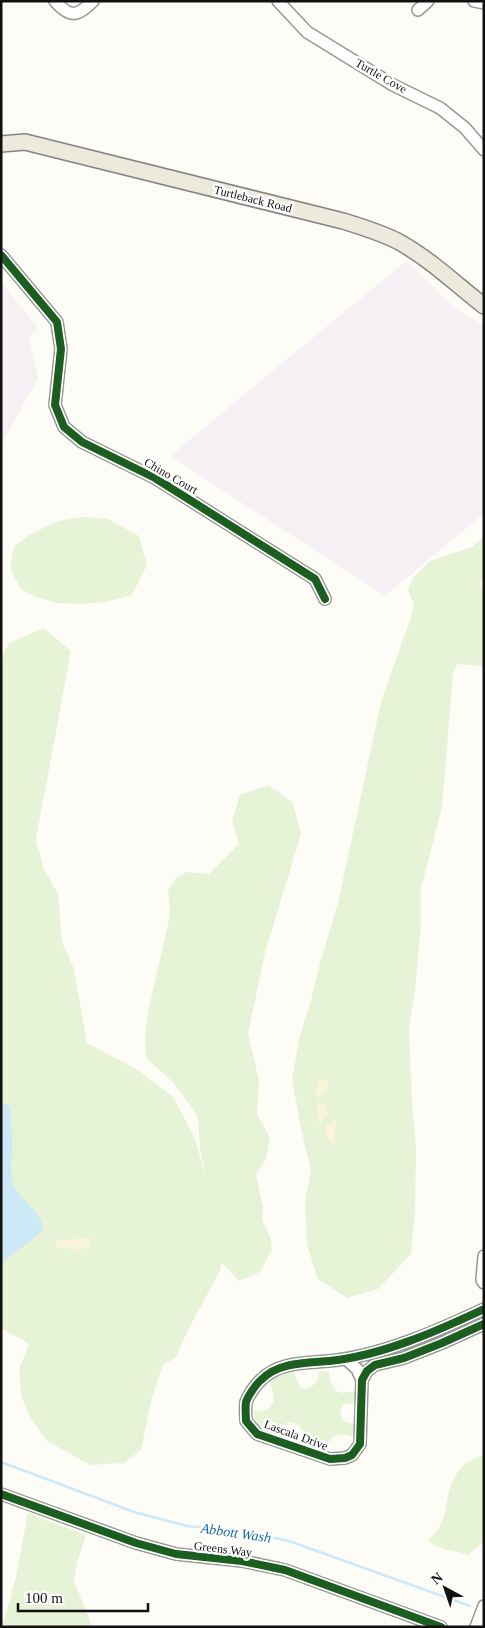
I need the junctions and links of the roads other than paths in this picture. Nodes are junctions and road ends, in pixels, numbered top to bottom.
1 (55, 1) edge
2 (93, 1) edge
3 (278, 1) edge
4 (428, 1) edge
5 (474, 1) edge
6 (484, 3) edge
7 (418, 10) dead end
8 (1, 144) edge
9 (484, 150) edge
10 (1, 255) edge
11 (484, 306) edge
12 (325, 599) dead end
13 (484, 1256) edge
14 (484, 1283) edge
15 (484, 1309) edge
16 (484, 1324) edge
17 (346, 1359) junction
18 (362, 1380) junction
19 (1, 1494) edge
20 (484, 1606) edge
21 (441, 1627) edge
22 (476, 1627) edge

1 - 2 street
3 - 9 street, Turtle Cove
4 - 7 street
5 - 6 street
8 - 11 main road, Turtleback Road
10 - 12 street, Chino Court
13 - 14 street
15 - 17 street, Lascala Drive
16 - 18 street
17 - 18 street
17 - 18 street, Lascala Drive
19 - 21 street, Greens Way
20 - 22 street

